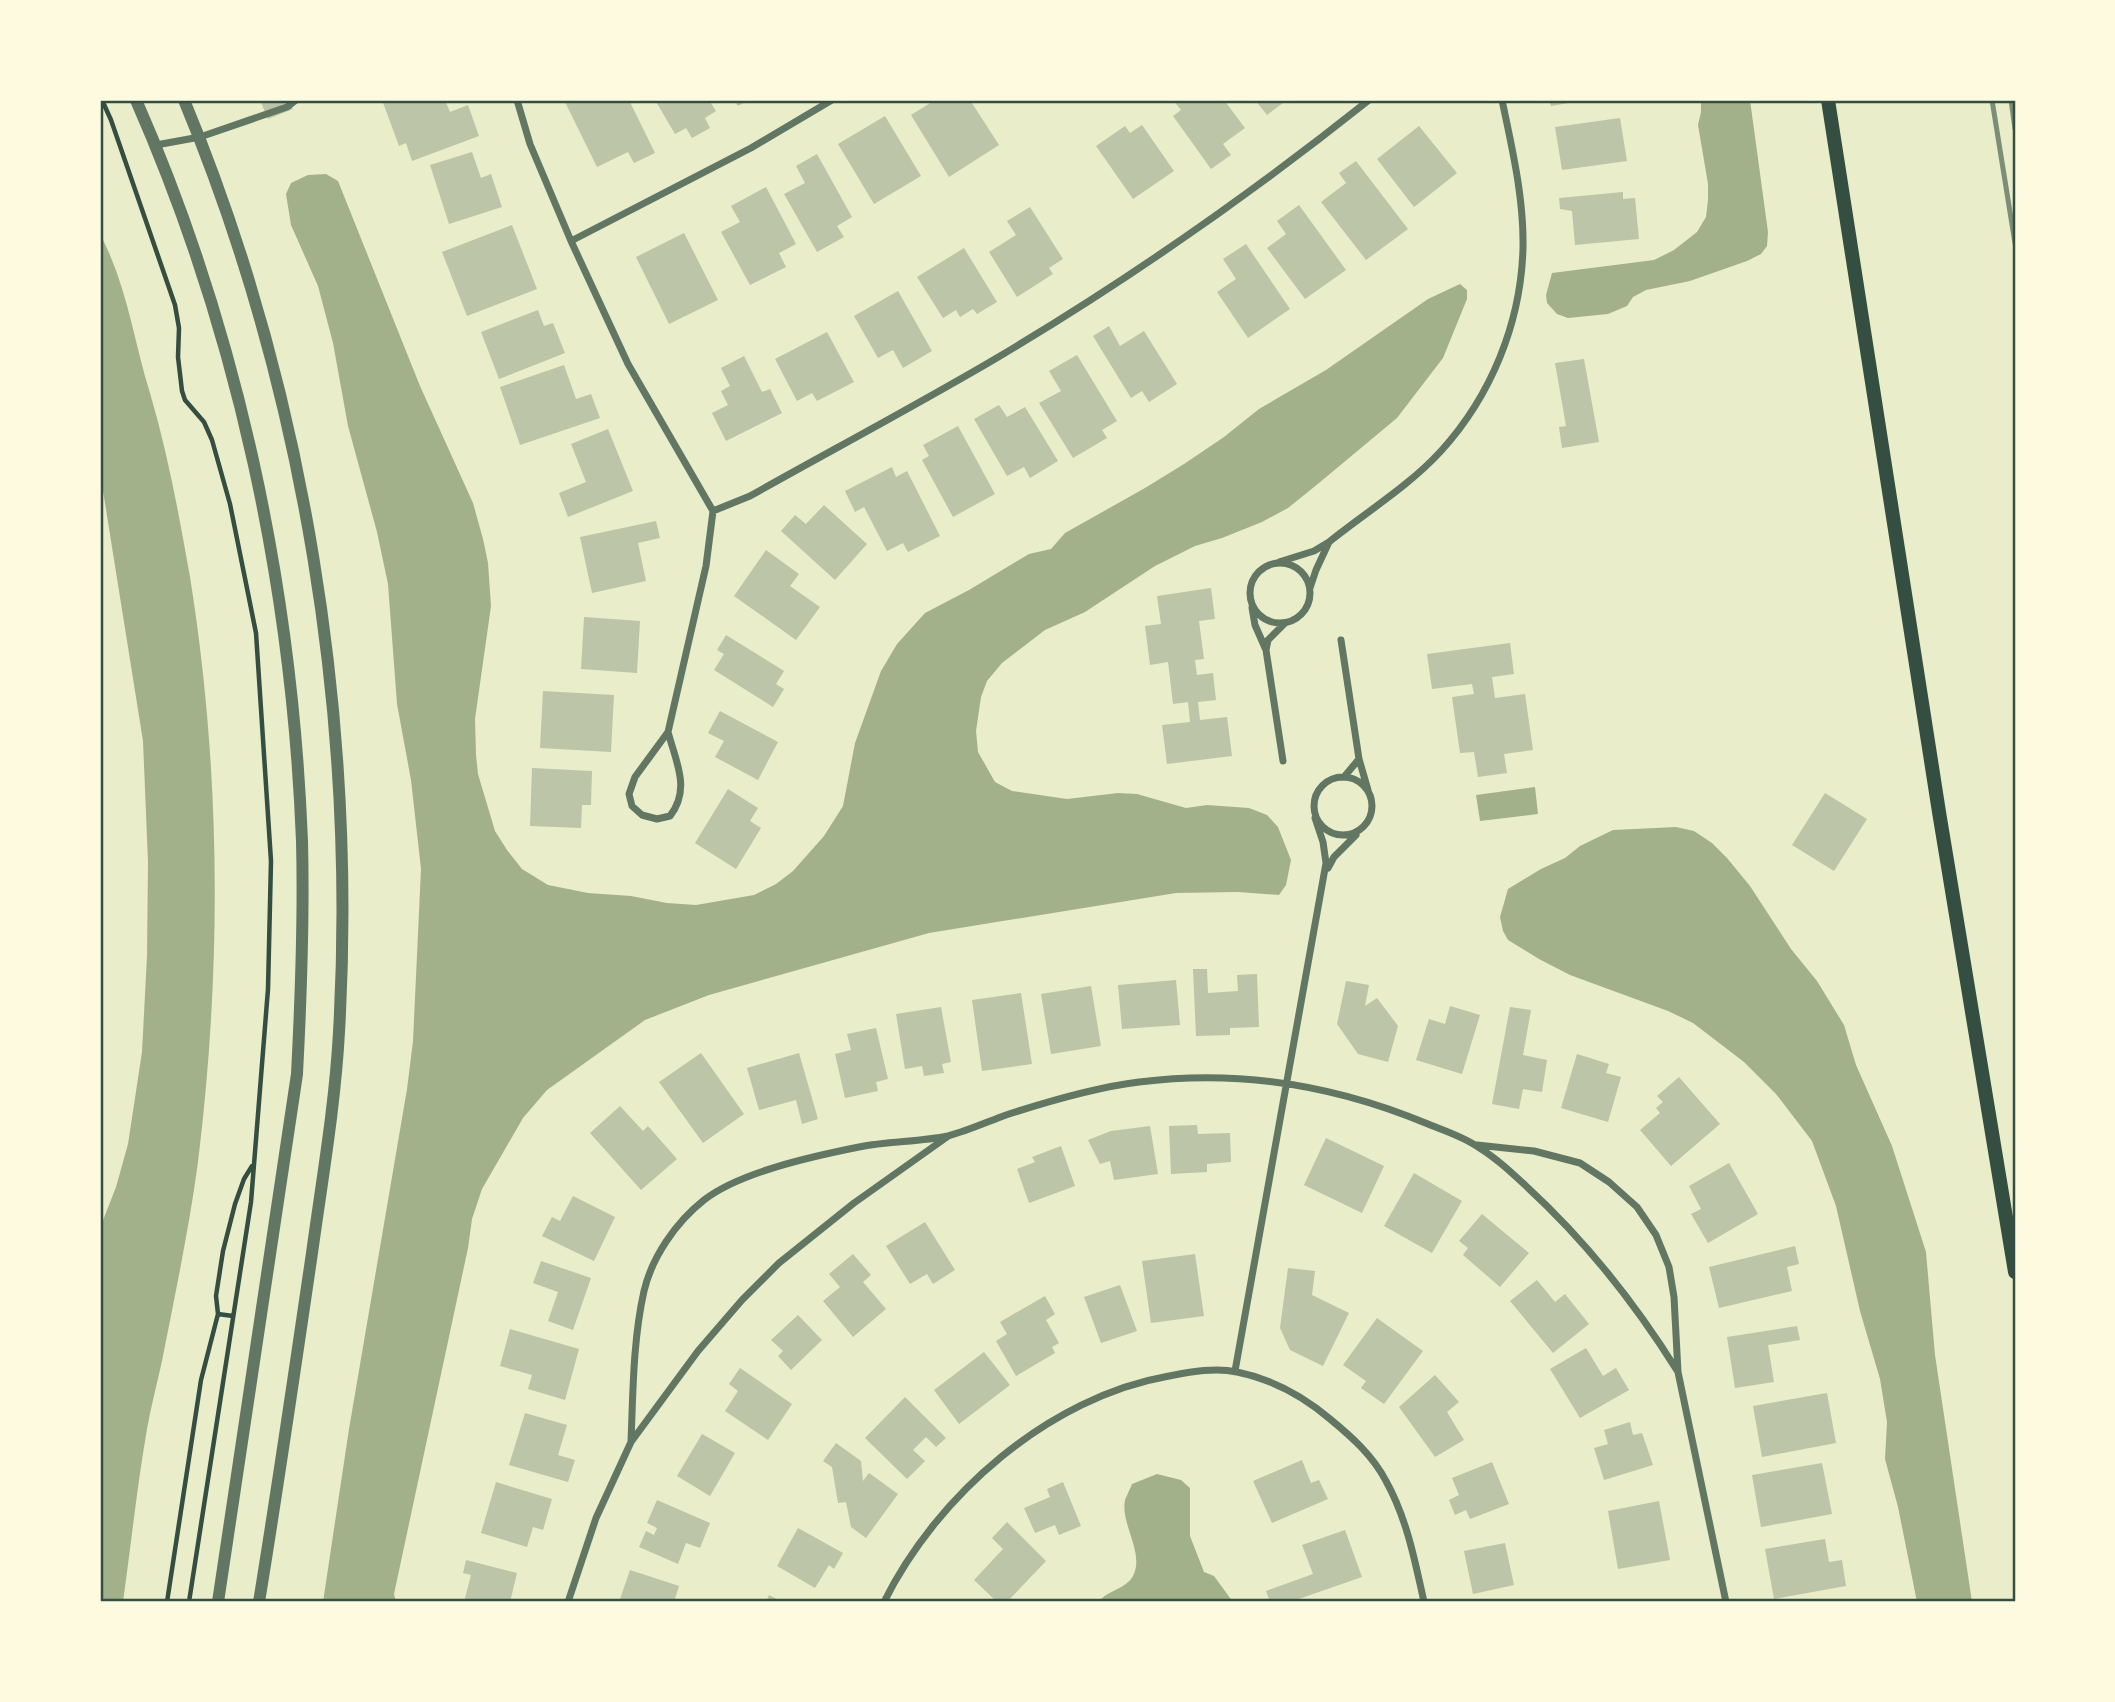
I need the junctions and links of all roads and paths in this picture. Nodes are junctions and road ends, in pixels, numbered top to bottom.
1 (102, 100) edge
2 (137, 100) edge
3 (184, 100) edge
4 (296, 100) edge
5 (517, 100) edge
6 (832, 100) edge
7 (1369, 100) edge
8 (1502, 100) edge
9 (1828, 100) edge
10 (200, 137) junction
11 (156, 145) junction
12 (571, 242) junction
13 (712, 511) junction
14 (1329, 542) junction
15 (1270, 564) junction
16 (1310, 589) junction
17 (1251, 603) junction
18 (1285, 623) junction
19 (1341, 640) dead end
20 (1266, 650) junction
21 (668, 732) junction
22 (1359, 759) junction
23 (1283, 761) dead end
24 (1344, 777) junction
25 (1371, 798) junction
26 (1315, 818) junction
27 (1360, 830) junction
28 (1324, 875) junction
29 (1287, 1083) junction
30 (948, 1136) junction
31 (1476, 1145) junction
32 (253, 1165) junction
33 (2015, 1272) edge
34 (218, 1314) junction
35 (233, 1316) junction
36 (1235, 1371) junction
37 (1678, 1372) junction
38 (631, 1442) junction
39 (167, 1602) edge
40 (189, 1602) edge
41 (218, 1602) edge
42 (259, 1602) edge
43 (568, 1602) edge
44 (884, 1602) edge
45 (1424, 1602) edge
46 (1726, 1602) edge

1 - 32 path
2 - 11 street
3 - 10 street
4 - 10 street
5 - 12 street
6 - 12 street
7 - 13 street
8 - 14 street
9 - 33 main road
10 - 11 street
10 - 42 street
11 - 41 street
12 - 13 street
13 - 21 street
14 - 15 street
14 - 16 street
15 - 16 street
15 - 17 street
16 - 18 street
17 - 18 street
17 - 20 street
18 - 20 street
19 - 22 street
20 - 23 street
21 - 21 street
22 - 24 street
22 - 25 street
24 - 25 street
24 - 26 street
25 - 27 street
26 - 27 street
26 - 28 street
27 - 28 street
28 - 29 street
29 - 30 street
29 - 31 street
29 - 36 street
30 - 38 street
30 - 38 street
31 - 37 street
31 - 37 street
32 - 34 path
32 - 35 path
34 - 35 path
34 - 39 path
35 - 40 path
36 - 44 street
36 - 45 street
37 - 46 street
38 - 43 street

